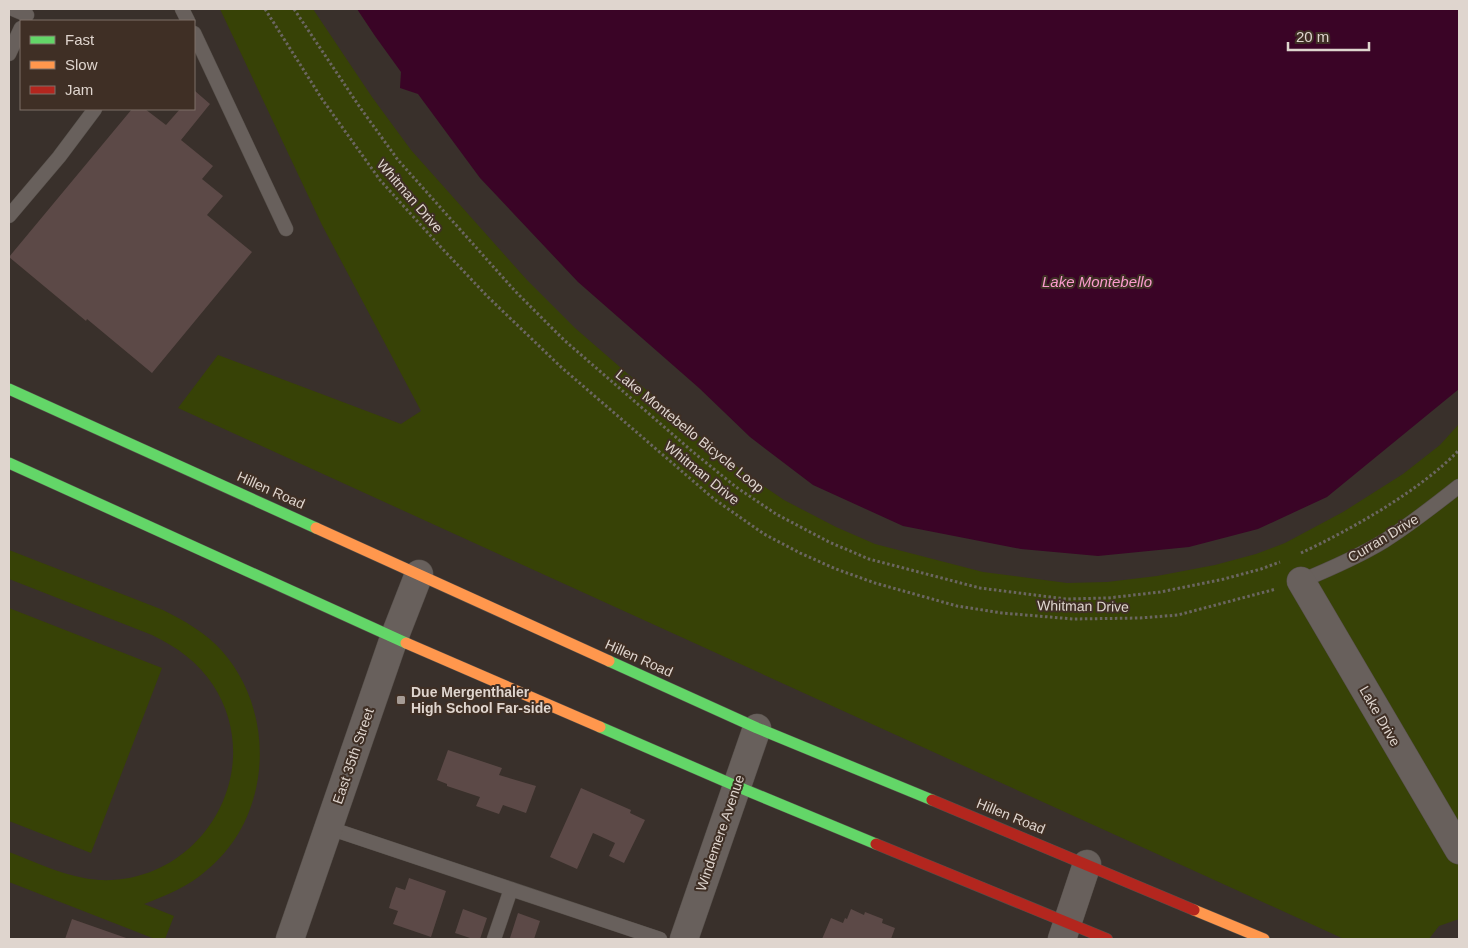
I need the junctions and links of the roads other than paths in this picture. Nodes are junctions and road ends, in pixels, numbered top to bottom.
1 (12, 9) edge
2 (27, 15) edge
3 (20, 30) edge
4 (195, 35) edge
5 (9, 54) edge
6 (94, 110) edge
7 (9, 216) edge
8 (286, 229) dead end
9 (9, 388) edge
10 (9, 463) edge
11 (1459, 486) edge
12 (419, 574) junction
13 (1301, 581) joint
14 (394, 638) junction
15 (757, 728) junction
16 (736, 786) junction
17 (1427, 795) junction
18 (1459, 817) edge
19 (329, 828) junction
20 (1459, 850) edge
21 (1088, 864) junction
22 (511, 889) junction
23 (1064, 931) edge
24 (290, 939) edge
25 (494, 939) edge
26 (660, 939) edge
27 (684, 939) edge
28 (1107, 939) edge
29 (1264, 939) edge

1 - 2 lane
3 - 5 lane
4 - 8 lane
6 - 7 lane
9 - 12 main road, Hillen Road
10 - 14 main road
11 - 13 lane, Curran Drive
12 - 14 street, East 35th Street
12 - 15 main road, Hillen Road
13 - 17 street, Lake Drive
14 - 16 main road
14 - 19 street, East 35th Street
15 - 16 street, Windemere Avenue
15 - 21 main road, Hillen Road
16 - 23 main road
16 - 27 street, Windemere Avenue
17 - 18 street
17 - 20 street, Lake Drive
19 - 22 lane
19 - 24 street, East 35th Street
21 - 23 street
21 - 29 main road, Hillen Road
22 - 25 lane
22 - 26 lane
23 - 28 main road

